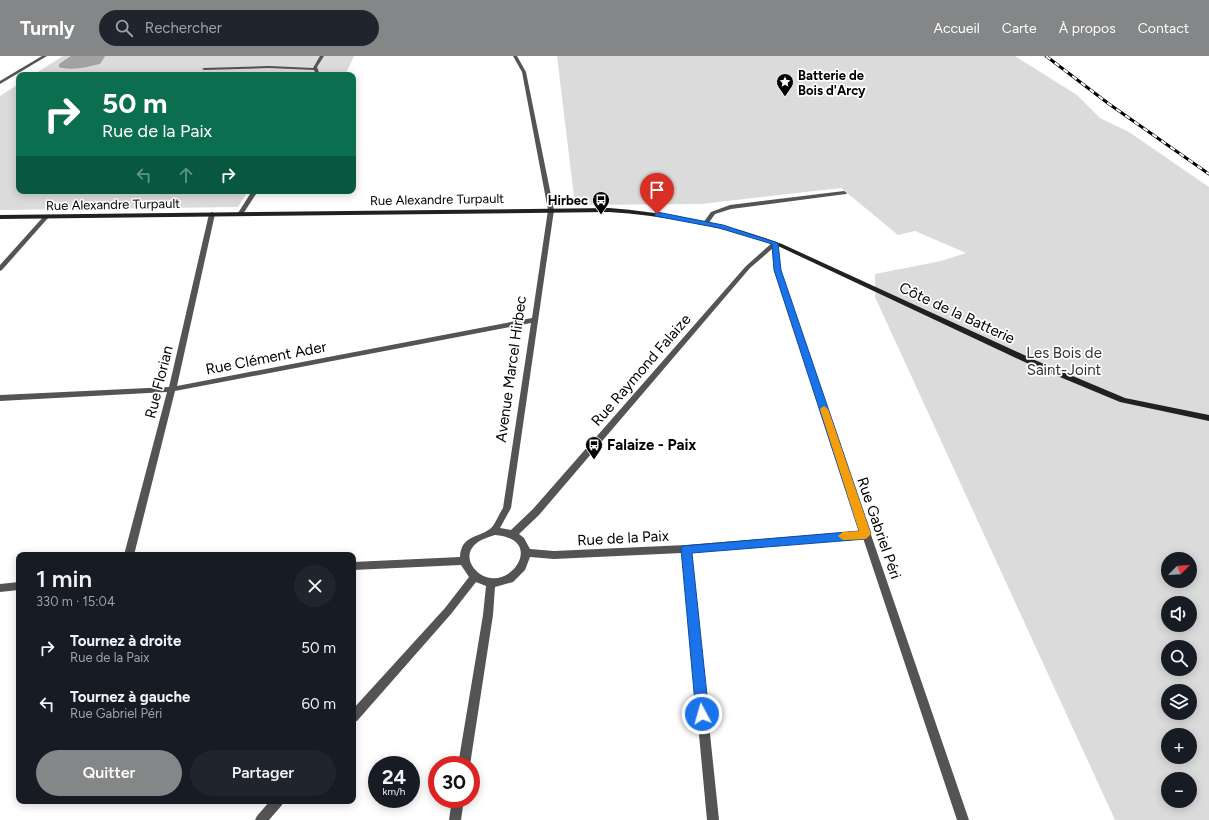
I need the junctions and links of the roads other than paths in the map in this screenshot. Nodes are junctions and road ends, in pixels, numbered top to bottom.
1 (45, 56) edge
2 (322, 56) edge
3 (515, 56) edge
4 (204, 69) dead end
5 (316, 69) junction
6 (18, 72) edge
7 (317, 72) edge
8 (16, 73) edge
9 (0, 83) edge
10 (844, 193) dead end
11 (253, 194) edge
12 (551, 210) junction
13 (241, 213) junction
14 (212, 214) junction
15 (46, 217) junction
16 (0, 218) edge
17 (706, 223) junction
18 (775, 243) junction
19 (812, 260) joint
20 (0, 269) edge
21 (535, 320) junction
22 (172, 389) junction
23 (0, 398) edge
24 (1209, 418) edge
25 (494, 531) junction
26 (513, 534) junction
27 (866, 534) junction
28 (686, 549) junction
29 (130, 552) edge
30 (526, 553) junction
31 (464, 561) junction
32 (356, 566) edge
33 (474, 577) junction
34 (491, 583) junction
35 (16, 586) edge
36 (0, 588) edge
37 (356, 714) edge
38 (465, 756) edge
39 (275, 804) edge
40 (457, 808) edge
41 (261, 820) edge
42 (455, 820) edge
43 (713, 820) edge
44 (963, 820) edge

1 - 6 street
2 - 5 street
3 - 12 street, Avenue Marcel Hirbec
4 - 5 street
5 - 7 street
8 - 9 street
10 - 17 street
11 - 13 street
12 - 13 main road, Rue Alexandre Turpault
12 - 17 main road, Rue Alexandre Turpault
12 - 21 street, Avenue Marcel Hirbec
13 - 14 main road, Rue Alexandre Turpault
14 - 15 main road, Rue Alexandre Turpault
14 - 22 street, Rue Florian
15 - 16 main road, Rue Alexandre Turpault
15 - 20 street
17 - 18 main road, Rue Alexandre Turpault
18 - 19 main road, Rue Alexandre Turpault
18 - 26 street, Rue Raymond Falaize
18 - 27 street, Rue Gabriel Péri
19 - 24 main road, Côte de la Batterie
21 - 22 street, Rue Clément Ader
21 - 25 street, Avenue Marcel Hirbec
22 - 23 street, Rue Clément Ader
22 - 29 street, Rue Florian
25 - 26 street
25 - 31 street
26 - 30 street
27 - 28 street, Rue de la Paix
27 - 44 street, Rue Gabriel Péri
28 - 30 street, Rue de la Paix
28 - 43 street
30 - 34 street
31 - 32 street
31 - 33 street
33 - 34 street
33 - 37 street
34 - 38 street
35 - 36 street
39 - 41 street
40 - 42 street

